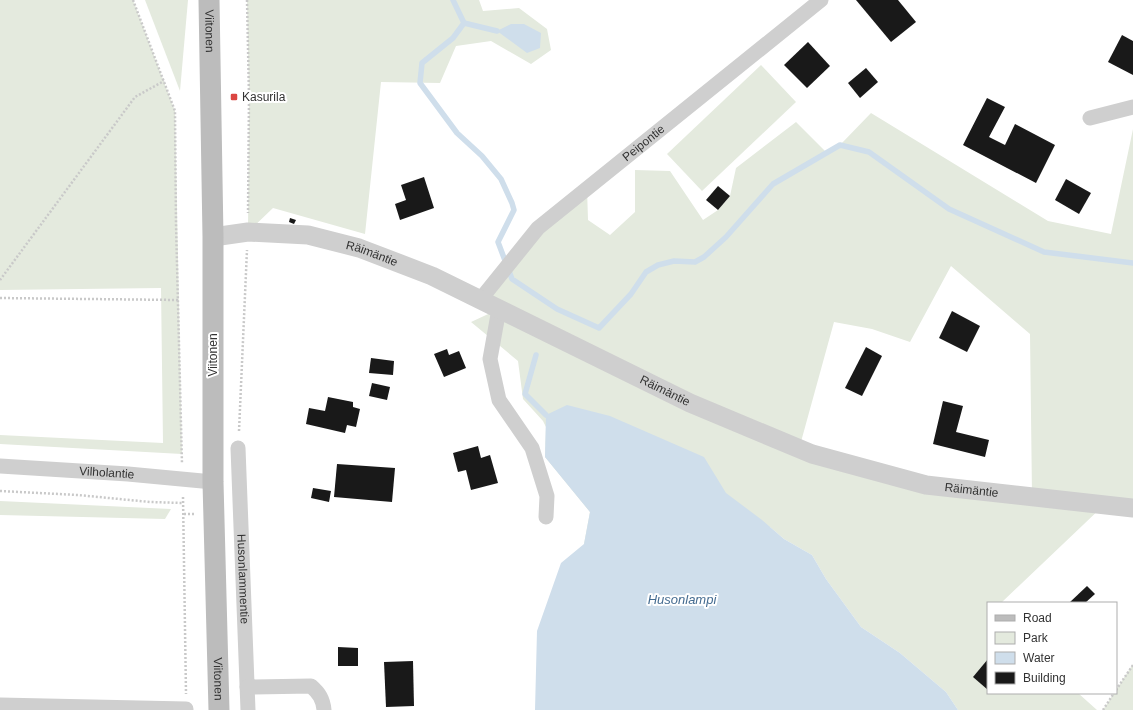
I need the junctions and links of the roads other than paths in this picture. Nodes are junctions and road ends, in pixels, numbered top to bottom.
1 (210, 0) edge
2 (821, 0) edge
3 (1133, 107) edge
4 (1090, 118) dead end
5 (213, 237) junction
6 (480, 300) junction
7 (499, 309) junction
8 (238, 448) dead end
9 (0, 466) edge
10 (214, 482) junction
11 (1133, 508) edge
12 (546, 517) dead end
13 (247, 687) junction
14 (0, 705) edge
15 (186, 710) edge
16 (219, 710) edge
17 (248, 710) edge
18 (324, 710) edge

1 - 5 main road, Viitonen
2 - 6 street, Peipontie
3 - 4 street
5 - 6 street, Räimäntie
5 - 10 main road, Viitonen
6 - 7 street, Räimäntie
7 - 11 street, Räimäntie
7 - 12 street
8 - 13 street, Husonlammentie
9 - 10 street, Vilholantie
10 - 16 main road, Viitonen
13 - 17 street, Husonlammentie
13 - 18 street
14 - 15 street

